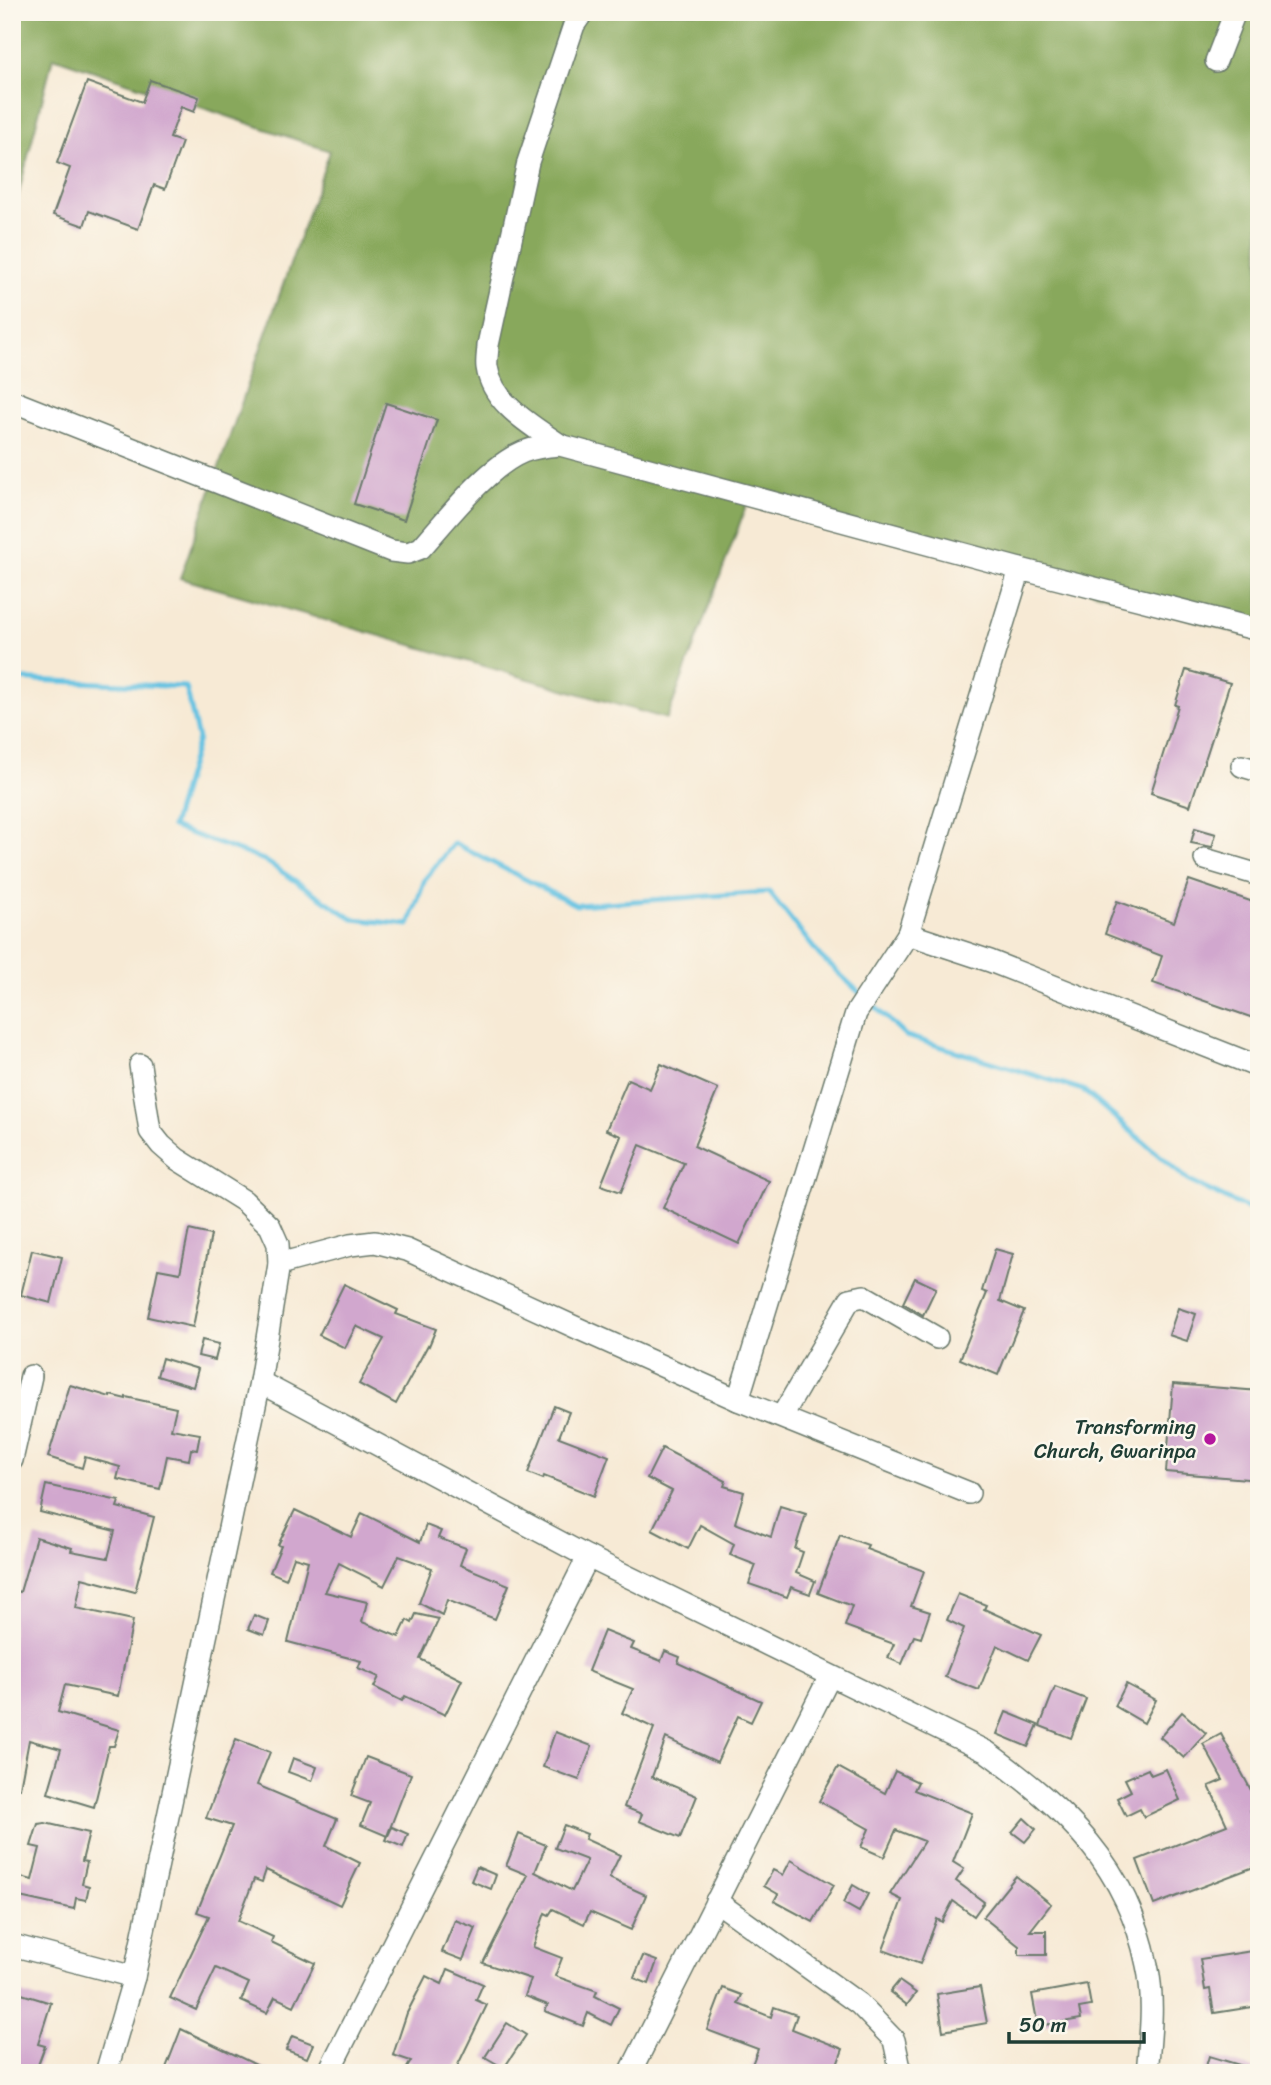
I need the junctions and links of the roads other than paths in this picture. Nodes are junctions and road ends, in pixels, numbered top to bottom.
1 (583, 12) edge
2 (1235, 12) edge
3 (1216, 61) dead end
4 (12, 401) edge
5 (560, 445) junction
6 (1020, 569) junction
7 (1259, 630) edge
8 (1205, 859) dead end
9 (1259, 875) edge
10 (903, 942) junction
11 (140, 1065) dead end
12 (1259, 1067) edge
13 (279, 1264) junction
14 (937, 1338) dead end
15 (31, 1376) dead end
16 (260, 1382) junction
17 (738, 1400) junction
18 (782, 1416) junction
19 (12, 1460) edge
20 (969, 1493) dead end
21 (588, 1557) junction
22 (830, 1676) junction
23 (716, 1901) junction
24 (12, 1945) edge
25 (134, 1977) junction
26 (106, 2073) edge
27 (328, 2073) edge
28 (630, 2073) edge
29 (901, 2073) edge
30 (1147, 2073) edge

1 - 5 street
2 - 3 street
4 - 5 street
5 - 6 street
6 - 7 street
6 - 10 street
8 - 9 street
10 - 12 street
10 - 17 street
11 - 13 street
13 - 16 street
13 - 17 street
14 - 18 street
15 - 19 street
16 - 21 street
16 - 25 street
17 - 18 street
18 - 20 street
21 - 22 street
21 - 27 street
22 - 23 street
22 - 30 street
23 - 28 street
23 - 29 street
24 - 25 street
25 - 26 street

